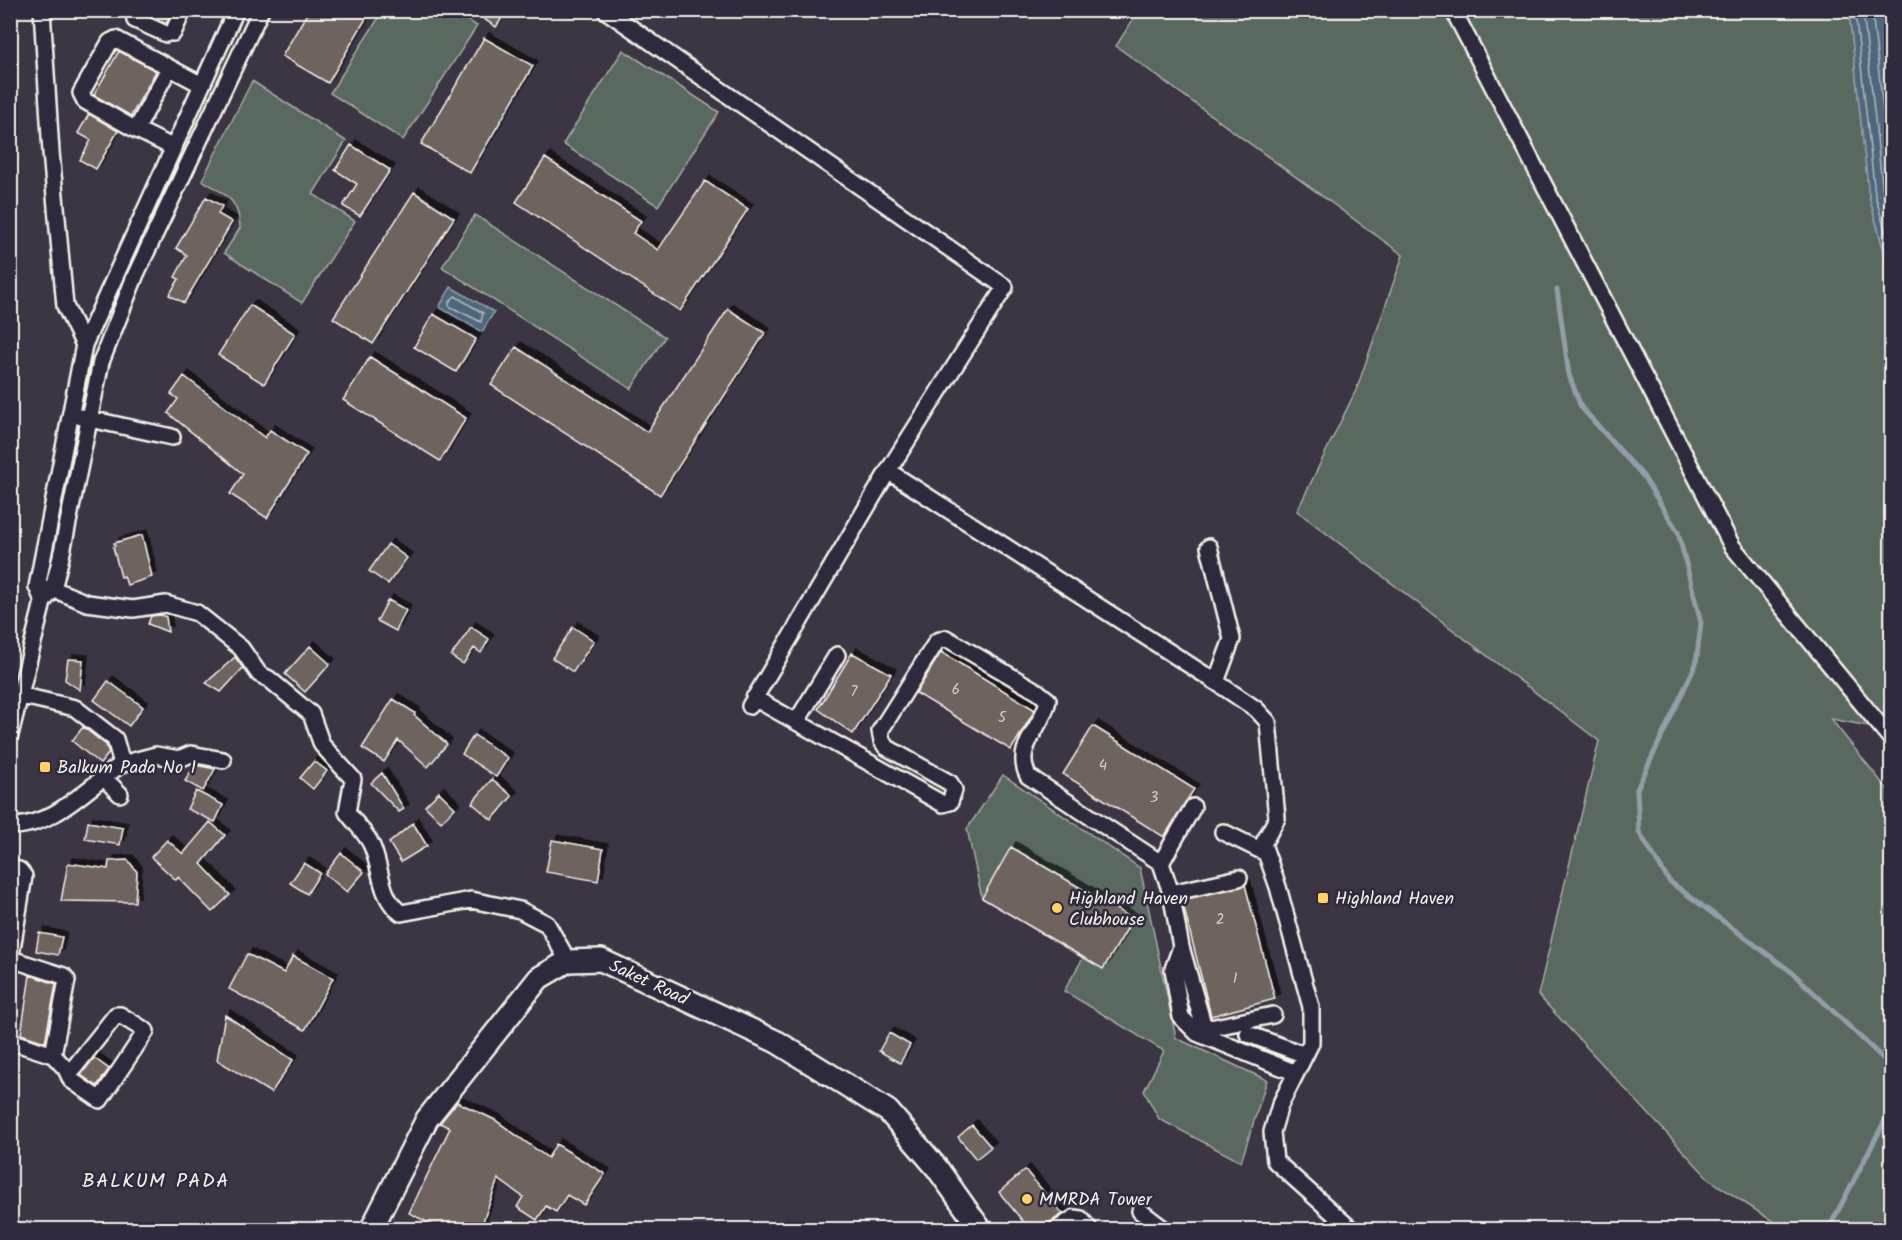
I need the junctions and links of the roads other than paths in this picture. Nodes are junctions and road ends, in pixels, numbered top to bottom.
1 (42, 10) edge
2 (134, 10) edge
3 (183, 10) edge
4 (236, 10) edge
5 (261, 10) edge
6 (605, 10) edge
7 (1453, 10) edge
8 (214, 57) junction
9 (235, 64) junction
10 (169, 68) junction
11 (201, 85) junction
12 (136, 130) junction
13 (172, 147) junction
14 (84, 345) junction
15 (69, 414) junction
16 (89, 418) junction
17 (172, 437) dead end
18 (888, 471) junction
19 (1209, 547) dead end
20 (37, 587) junction
21 (53, 589) junction
22 (43, 602) junction
23 (837, 655) dead end
24 (1216, 681) junction
25 (19, 695) junction
26 (796, 721) junction
27 (10, 735) edge
28 (1892, 740) edge
29 (223, 760) dead end
30 (122, 764) junction
31 (103, 777) junction
32 (120, 794) dead end
33 (1194, 807) dead end
34 (10, 826) edge
35 (1222, 832) dead end
36 (1266, 854) junction
37 (1161, 863) junction
38 (10, 868) edge
39 (1239, 878) dead end
40 (1171, 893) junction
41 (1181, 947) junction
42 (11, 960) edge
43 (568, 961) junction
44 (1273, 1015) dead end
45 (1248, 1034) dead end
46 (10, 1041) edge
47 (53, 1055) junction
48 (1305, 1055) junction
49 (1296, 1073) junction
50 (69, 1074) junction
51 (1140, 1211) dead end
52 (1350, 1228) edge
53 (371, 1230) edge
54 (981, 1230) edge
55 (1056, 1230) edge
56 (1090, 1230) edge
57 (1165, 1230) edge

1 - 14 street
2 - 3 street
4 - 8 street
5 - 9 street
6 - 18 street
7 - 28 street
8 - 9 street
8 - 11 street
9 - 16 street
10 - 11 street
10 - 12 street
10 - 12 street
11 - 13 street
12 - 13 street
13 - 14 street
14 - 15 street
15 - 16 street
15 - 20 street
16 - 17 street
16 - 21 street
18 - 24 street
18 - 26 street
19 - 24 street
20 - 21 street
20 - 22 street
21 - 22 street
21 - 43 street
22 - 25 street
23 - 26 street
24 - 36 street
25 - 27 street
25 - 30 street
26 - 37 street
29 - 30 street
30 - 31 street
31 - 32 street
31 - 34 street
33 - 37 street
35 - 36 street
36 - 48 street
37 - 40 street
38 - 42 street
39 - 40 street
40 - 41 street
41 - 44 street
41 - 49 street
42 - 47 street
43 - 53 main road, Saket Road
43 - 54 main road, Saket Road
45 - 48 street
46 - 47 street
47 - 50 street
48 - 49 street
49 - 52 street
50 - 50 street
51 - 57 street
55 - 56 street

